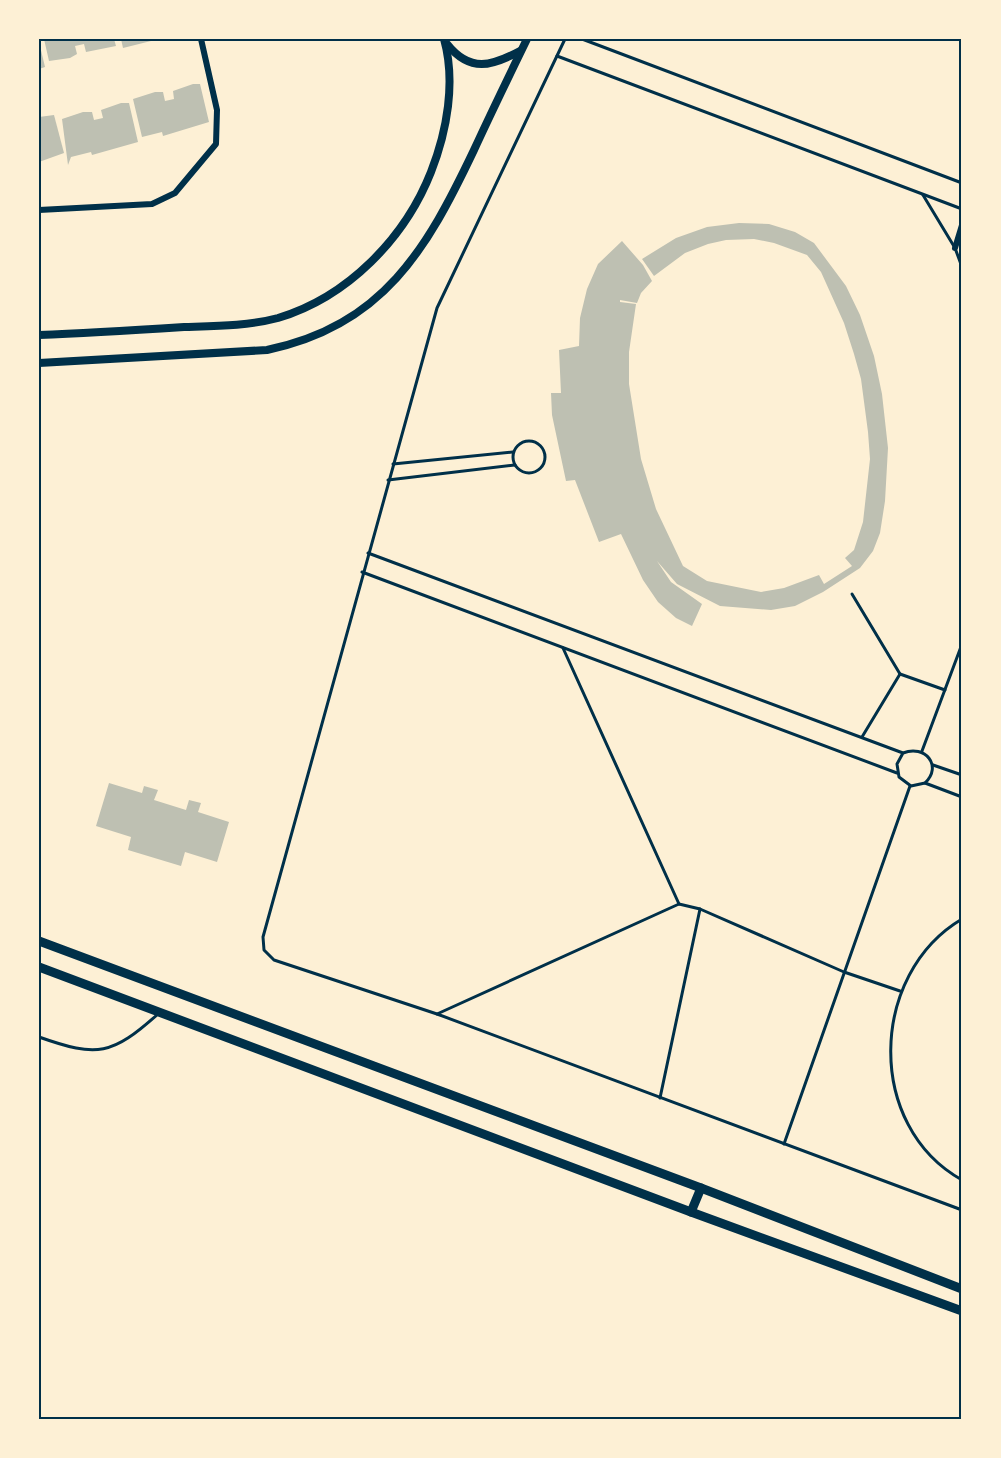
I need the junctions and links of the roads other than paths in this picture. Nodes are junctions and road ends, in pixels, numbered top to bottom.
1 (201, 39) edge
2 (527, 39) edge
3 (565, 39) edge
4 (582, 39) edge
5 (444, 40) edge
6 (521, 50) junction
7 (556, 56) junction
8 (962, 183) edge
9 (922, 194) junction
10 (962, 209) edge
11 (39, 210) edge
12 (962, 225) edge
13 (955, 248) junction
14 (962, 267) edge
15 (39, 335) edge
16 (39, 363) edge
17 (513, 452) junction
18 (393, 464) junction
19 (515, 465) junction
20 (388, 480) junction
21 (368, 552) junction
22 (362, 572) junction
23 (852, 594) dead end
24 (962, 644) edge
25 (563, 648) junction
26 (900, 674) junction
27 (945, 690) junction
28 (861, 738) junction
29 (922, 751) junction
30 (903, 753) junction
31 (933, 765) junction
32 (897, 773) junction
33 (962, 776) edge
34 (925, 783) junction
35 (910, 785) junction
36 (962, 797) edge
37 (679, 904) junction
38 (700, 909) junction
39 (962, 919) edge
40 (39, 941) edge
41 (39, 967) edge
42 (844, 972) junction
43 (900, 991) junction
44 (161, 1012) junction
45 (437, 1014) junction
46 (39, 1037) edge
47 (660, 1098) junction
48 (784, 1144) junction
49 (962, 1180) edge
50 (700, 1188) junction
51 (962, 1210) edge
52 (691, 1212) junction
53 (962, 1289) edge
54 (962, 1311) edge

1 - 11 street
2 - 6 street
3 - 7 lane
4 - 8 lane
5 - 6 street
5 - 15 street
6 - 16 street
7 - 9 lane
7 - 18 lane
9 - 10 lane
9 - 13 lane
12 - 13 street
13 - 14 lane
17 - 18 lane
17 - 19 lane
17 - 19 lane
18 - 20 lane
19 - 20 lane
20 - 21 lane
21 - 22 lane
21 - 28 lane
22 - 25 lane
22 - 45 lane
23 - 26 lane
24 - 27 lane
25 - 32 lane
25 - 37 lane
26 - 27 lane
26 - 28 lane
27 - 29 lane
28 - 30 lane
29 - 30 lane
29 - 31 lane
30 - 32 lane
31 - 33 lane
31 - 34 lane
32 - 35 lane
34 - 35 lane
34 - 36 lane
35 - 42 lane
37 - 38 lane
37 - 45 lane
38 - 42 lane
38 - 47 lane
39 - 43 lane
40 - 50 main road
41 - 44 main road
42 - 43 lane
42 - 48 lane
43 - 49 lane
44 - 46 lane
44 - 52 main road
45 - 47 lane
47 - 48 lane
48 - 51 lane
50 - 52 main road
50 - 53 main road
52 - 54 main road

